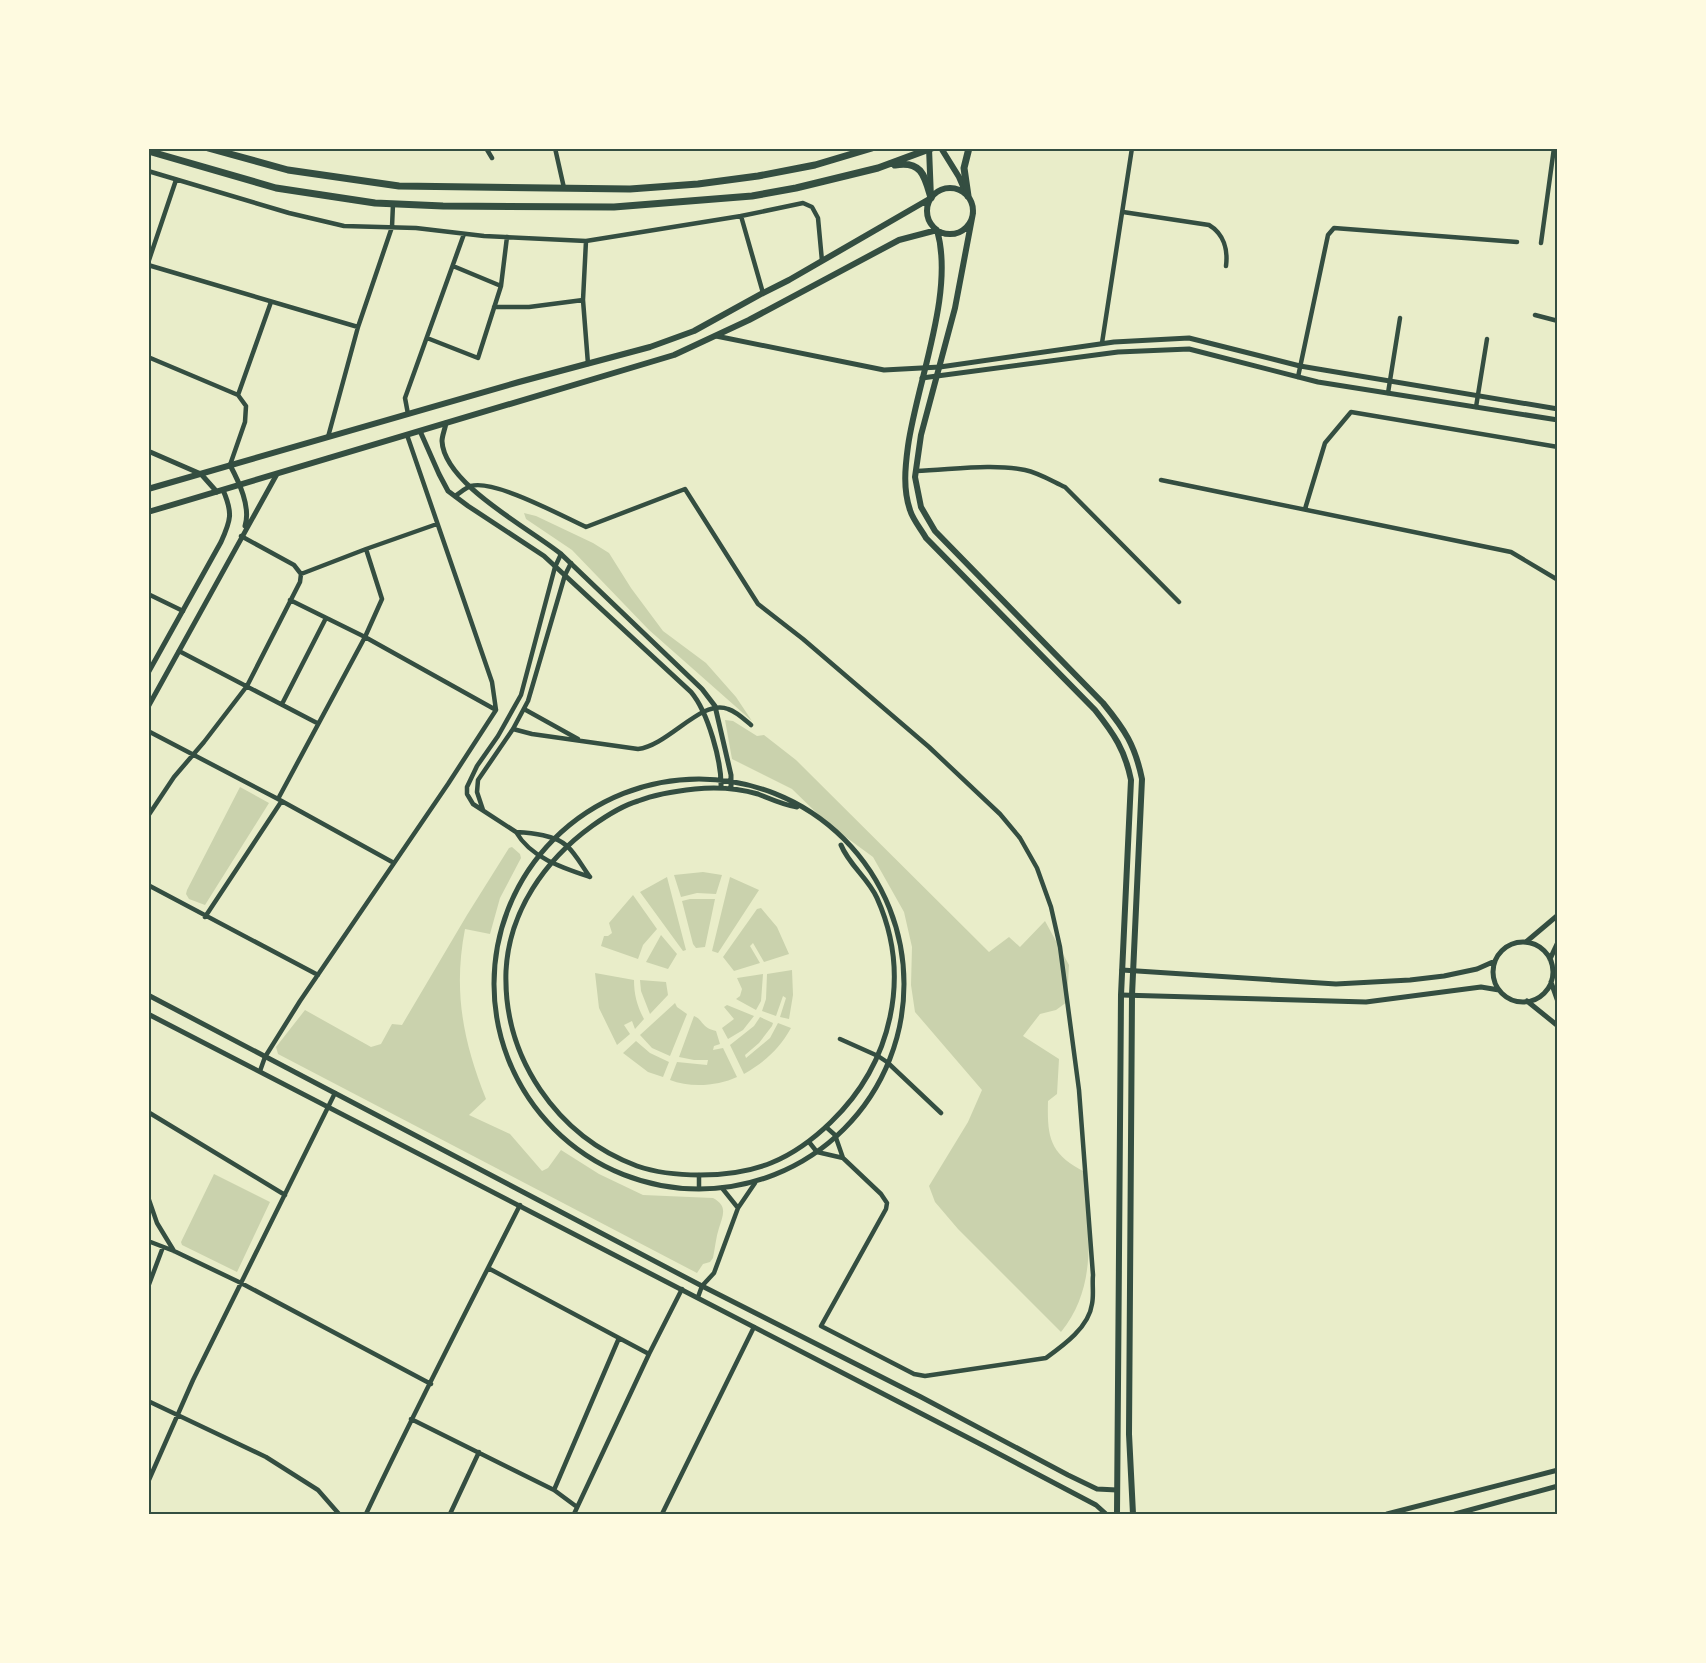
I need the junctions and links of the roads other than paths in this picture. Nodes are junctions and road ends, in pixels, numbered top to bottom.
1 (208, 148) edge
2 (486, 148) edge
3 (555, 148) edge
4 (872, 148) edge
5 (941, 148) edge
6 (969, 148) edge
7 (1132, 148) edge
8 (1554, 148) edge
9 (930, 149) edge
10 (148, 151) edge
11 (492, 158) dead end
12 (878, 168) junction
13 (148, 171) edge
14 (176, 180) junction
15 (564, 188) junction
16 (968, 196) junction
17 (931, 198) junction
18 (393, 204) junction
19 (1123, 212) junction
20 (973, 213) junction
21 (741, 216) junction
22 (392, 227) junction
23 (937, 230) junction
24 (464, 234) junction
25 (507, 237) junction
26 (586, 241) junction
27 (1517, 242) dead end
28 (1541, 243) dead end
29 (822, 261) junction
30 (148, 264) edge
31 (453, 266) junction
32 (1226, 266) dead end
33 (501, 286) junction
34 (763, 292) junction
35 (583, 300) junction
36 (271, 302) junction
37 (494, 307) junction
38 (1535, 315) dead end
39 (1400, 318) dead end
40 (1557, 321) edge
41 (358, 327) junction
42 (716, 336) junction
43 (427, 338) junction
44 (1487, 339) dead end
45 (1102, 344) junction
46 (148, 357) edge
47 (588, 364) junction
48 (1300, 366) junction
49 (940, 367) junction
50 (925, 368) junction
51 (937, 377) junction
52 (1298, 377) junction
53 (922, 378) junction
54 (1391, 382) junction
55 (1388, 393) junction
56 (238, 396) junction
57 (1479, 396) junction
58 (1476, 407) junction
59 (1557, 409) edge
60 (408, 414) junction
61 (1557, 420) edge
62 (446, 423) junction
63 (420, 431) junction
64 (406, 435) junction
65 (328, 437) junction
66 (1557, 447) edge
67 (148, 451) edge
68 (230, 465) junction
69 (916, 471) junction
70 (201, 474) junction
71 (277, 474) junction
72 (1161, 480) dead end
73 (240, 485) junction
74 (469, 487) junction
75 (148, 489) edge
76 (220, 491) junction
77 (455, 496) junction
78 (1305, 509) junction
79 (148, 512) edge
80 (437, 524) junction
81 (241, 536) junction
82 (366, 549) junction
83 (561, 554) junction
84 (571, 563) junction
85 (555, 567) junction
86 (301, 574) junction
87 (565, 575) junction
88 (1557, 580) edge
89 (148, 594) edge
90 (290, 600) junction
91 (1179, 602) dead end
92 (183, 611) junction
93 (326, 618) junction
94 (365, 638) junction
95 (179, 651) junction
96 (148, 673) edge
97 (247, 686) junction
98 (282, 704) junction
99 (714, 706) junction
100 (148, 707) edge
101 (524, 709) junction
102 (496, 710) junction
103 (702, 712) junction
104 (317, 723) junction
105 (751, 725) dead end
106 (513, 729) junction
107 (148, 731) edge
108 (580, 740) junction
109 (193, 755) junction
110 (721, 775) junction
111 (731, 775) junction
112 (721, 788) junction
113 (731, 789) junction
114 (279, 800) junction
115 (797, 807) junction
116 (483, 810) junction
117 (148, 816) edge
118 (516, 832) junction
119 (555, 839) junction
120 (841, 845) junction
121 (567, 846) junction
122 (540, 855) junction
123 (550, 863) junction
124 (394, 864) junction
125 (148, 885) edge
126 (1557, 915) edge
127 (206, 917) junction
128 (1526, 942) junction
129 (1557, 942) edge
130 (1550, 959) junction
131 (1495, 961) junction
132 (1122, 970) junction
133 (1133, 970) junction
134 (318, 975) junction
135 (1551, 982) junction
136 (1499, 990) junction
137 (148, 995) edge
138 (1121, 995) junction
139 (1132, 995) junction
140 (1527, 1001) junction
141 (1557, 1002) edge
142 (148, 1014) edge
143 (1557, 1026) edge
144 (840, 1039) dead end
145 (878, 1056) junction
146 (265, 1058) junction
147 (887, 1062) junction
148 (260, 1071) junction
149 (335, 1093) junction
150 (329, 1107) junction
151 (148, 1112) edge
152 (941, 1113) dead end
153 (826, 1127) junction
154 (836, 1136) junction
155 (809, 1142) junction
156 (817, 1152) junction
157 (843, 1158) junction
158 (699, 1175) junction
159 (755, 1183) junction
160 (699, 1188) junction
161 (722, 1188) junction
162 (285, 1195) junction
163 (148, 1197) edge
164 (520, 1205) junction
165 (738, 1208) junction
166 (148, 1241) edge
167 (163, 1247) junction
168 (174, 1251) junction
169 (488, 1268) junction
170 (241, 1283) junction
171 (702, 1286) junction
172 (148, 1287) edge
173 (682, 1289) junction
174 (698, 1297) junction
175 (754, 1327) junction
176 (619, 1338) junction
177 (649, 1354) junction
178 (431, 1384) junction
179 (148, 1401) edge
180 (178, 1415) junction
181 (411, 1419) junction
182 (479, 1452) junction
183 (1557, 1470) edge
184 (148, 1482) edge
185 (1557, 1486) edge
186 (554, 1490) junction
187 (1117, 1490) junction
188 (577, 1507) junction
189 (339, 1515) edge
190 (366, 1515) edge
191 (450, 1515) edge
192 (574, 1515) edge
193 (662, 1515) edge
194 (1106, 1515) edge
195 (1117, 1515) edge
196 (1133, 1515) edge
197 (1387, 1515) edge
198 (1455, 1515) edge

1 - 15 highway
2 - 11 street
3 - 15 street
4 - 15 highway
5 - 16 main road
6 - 16 highway
7 - 19 street
8 - 28 street
9 - 12 highway
9 - 17 main road
10 - 18 highway
12 - 17 highway
12 - 18 highway
13 - 14 street
14 - 22 street
14 - 30 street
16 - 17 main road
16 - 20 main road
17 - 23 main road
17 - 29 main road
18 - 22 street
19 - 32 street
19 - 45 street
20 - 23 main road
20 - 49 main road
21 - 26 street
21 - 29 street
21 - 34 street
22 - 24 street
22 - 41 street
23 - 42 main road
23 - 50 main road
24 - 25 street
24 - 31 street
25 - 26 street
25 - 33 street
26 - 35 street
27 - 48 street
29 - 34 main road
30 - 36 street
31 - 33 street
31 - 43 street
33 - 37 street
34 - 47 main road
35 - 37 street
35 - 47 street
36 - 41 street
36 - 56 street
37 - 43 street
38 - 40 street
39 - 54 street
41 - 65 street
42 - 50 street
42 - 62 main road
43 - 60 street
44 - 57 street
45 - 48 street
45 - 49 street
46 - 56 street
47 - 60 main road
48 - 52 street
48 - 54 street
49 - 50 street
49 - 51 main road
50 - 53 main road
51 - 52 street
51 - 53 street
51 - 69 main road
52 - 55 street
53 - 132 main road
54 - 55 street
54 - 57 street
55 - 58 street
56 - 68 street
57 - 58 street
57 - 59 street
58 - 61 street
60 - 65 main road
62 - 63 main road
62 - 74 street
63 - 64 main road
63 - 77 street
64 - 71 main road
64 - 80 street
65 - 68 main road
66 - 78 street
67 - 70 street
68 - 70 main road
68 - 73 street
69 - 91 street
69 - 133 main road
70 - 75 main road
70 - 76 street
71 - 73 main road
71 - 81 street
72 - 78 street
73 - 76 main road
73 - 81 street
74 - 77 street
74 - 83 street
74 - 157 street
76 - 79 main road
76 - 92 street
77 - 85 street
78 - 88 street
80 - 82 street
80 - 102 street
81 - 86 street
81 - 95 street
82 - 86 street
82 - 94 street
83 - 84 street
83 - 85 street
84 - 87 street
84 - 99 street
85 - 87 street
85 - 116 street
86 - 90 street
87 - 101 street
87 - 103 street
89 - 92 street
90 - 93 street
90 - 97 street
92 - 96 street
93 - 94 street
93 - 98 street
94 - 102 street
94 - 104 street
95 - 97 street
95 - 100 street
97 - 98 street
97 - 109 street
98 - 104 street
99 - 103 street
99 - 105 street
99 - 111 street
101 - 106 street
101 - 108 street
102 - 124 street
103 - 108 street
103 - 110 street
104 - 114 street
106 - 108 street
106 - 116 street
107 - 109 street
109 - 114 street
109 - 117 street
110 - 111 street
110 - 112 street
110 - 119 street
111 - 113 street
111 - 115 street
112 - 113 street
112 - 121 street
113 - 115 street
114 - 124 street
114 - 127 street
115 - 120 street
116 - 118 street
118 - 119 street
118 - 122 street
119 - 121 street
119 - 122 street
120 - 145 street
120 - 147 street
121 - 123 street
121 - 123 street
122 - 123 street
122 - 160 street
123 - 158 street
124 - 134 street
125 - 127 street
126 - 128 street
127 - 134 street
128 - 130 street
128 - 131 street
129 - 130 street
130 - 135 street
131 - 133 street
131 - 136 street
132 - 133 street
132 - 138 main road
133 - 139 main road
134 - 146 street
135 - 140 street
135 - 141 street
136 - 139 street
136 - 140 street
137 - 146 street
138 - 139 street
138 - 187 main road
139 - 196 main road
140 - 143 street
142 - 148 street
144 - 145 street
145 - 147 street
145 - 153 street
146 - 148 street
146 - 149 street
147 - 152 street
147 - 154 street
148 - 150 street
149 - 150 street
149 - 171 street
150 - 162 street
150 - 164 street
151 - 162 street
153 - 154 street
153 - 155 street
154 - 156 street
154 - 157 street
155 - 156 street
155 - 158 street
156 - 157 street
156 - 159 street
158 - 160 street
159 - 161 street
159 - 165 street
160 - 161 street
161 - 165 street
162 - 170 street
163 - 168 street
164 - 169 street
164 - 173 street
165 - 171 street
166 - 167 street
167 - 168 street
167 - 172 street
168 - 170 street
169 - 176 street
169 - 178 street
170 - 178 street
170 - 180 street
171 - 174 street
171 - 187 street
173 - 174 street
173 - 177 street
174 - 175 street
175 - 193 street
175 - 194 street
176 - 177 street
176 - 186 street
177 - 188 street
178 - 181 street
179 - 180 street
180 - 184 street
180 - 189 street
181 - 182 street
181 - 190 street
182 - 186 street
182 - 191 street
183 - 197 street
185 - 198 street
186 - 188 street
187 - 195 main road
188 - 192 street

